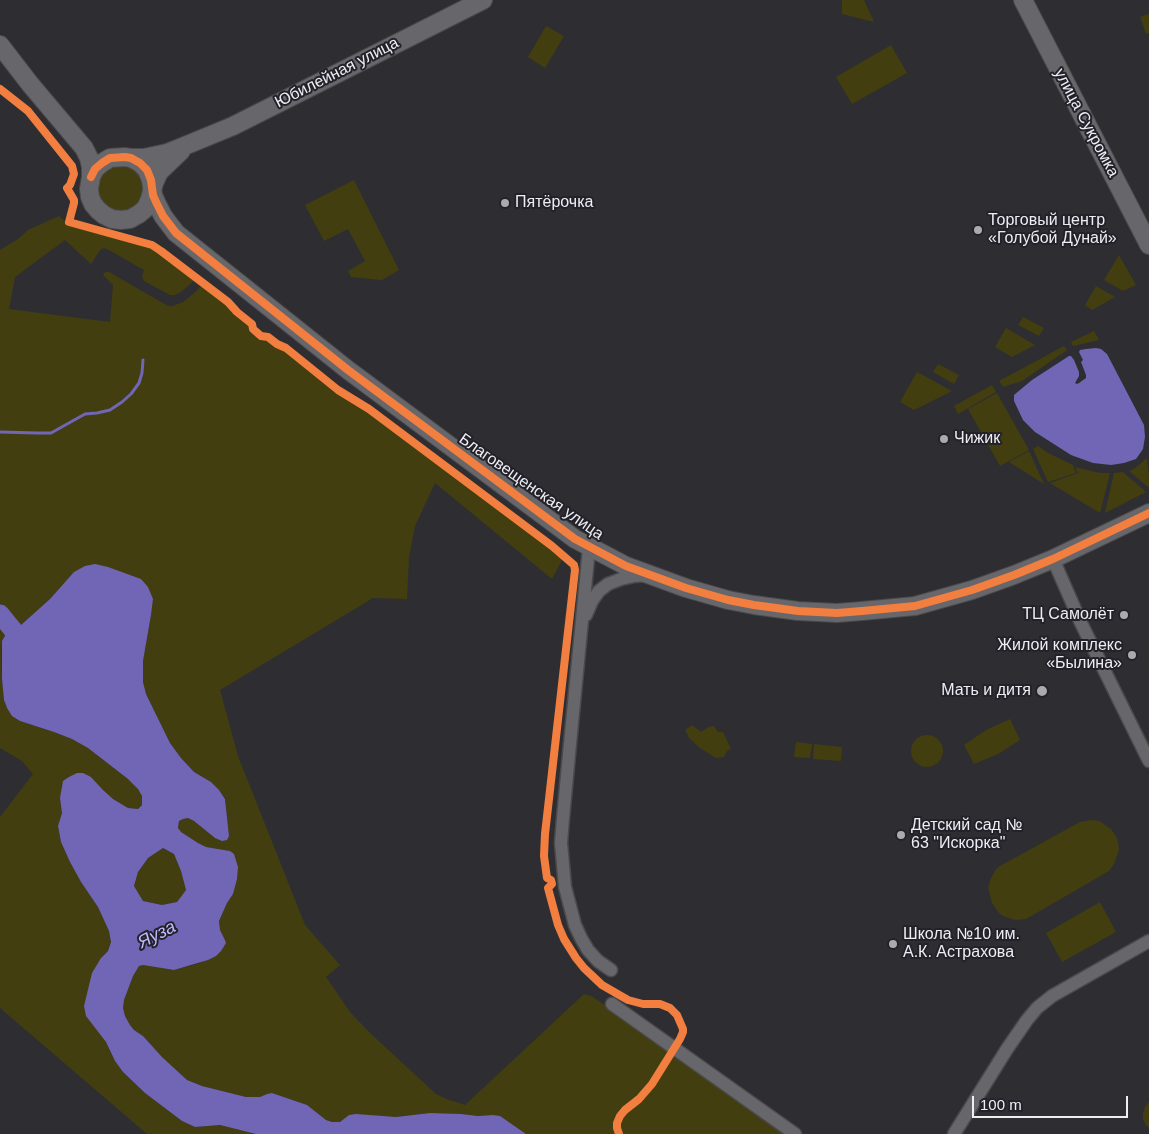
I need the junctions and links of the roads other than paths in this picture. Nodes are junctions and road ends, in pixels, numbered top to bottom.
1 (483, 0) edge
2 (1023, 0) edge
3 (0, 46) edge
4 (82, 144) junction
5 (190, 144) junction
6 (124, 157) junction
7 (91, 176) junction
8 (152, 190) junction
9 (130, 219) junction
10 (180, 238) junction
11 (1149, 245) edge
12 (1149, 513) edge
13 (590, 548) junction
14 (1053, 559) junction
15 (648, 575) junction
16 (582, 626) junction
17 (1149, 761) edge
18 (1149, 941) edge
19 (611, 970) dead end
20 (612, 1004) dead end
21 (795, 1134) edge
22 (954, 1134) edge

1 - 5 street, Юбилейная улица
2 - 11 street, улица Сукромка
3 - 4 street
4 - 6 street
4 - 7 street
5 - 6 street, Юбилейная улица
5 - 8 street, Юбилейная улица
6 - 7 street
6 - 8 street
7 - 9 street
8 - 9 street
8 - 10 street
9 - 10 street
10 - 13 street, Благовещенская улица
12 - 14 street, Благовещенская улица
13 - 15 street, Благовещенская улица
13 - 16 street
14 - 15 street, Благовещенская улица
14 - 17 street
15 - 16 street
16 - 19 street
18 - 22 street
20 - 21 street

